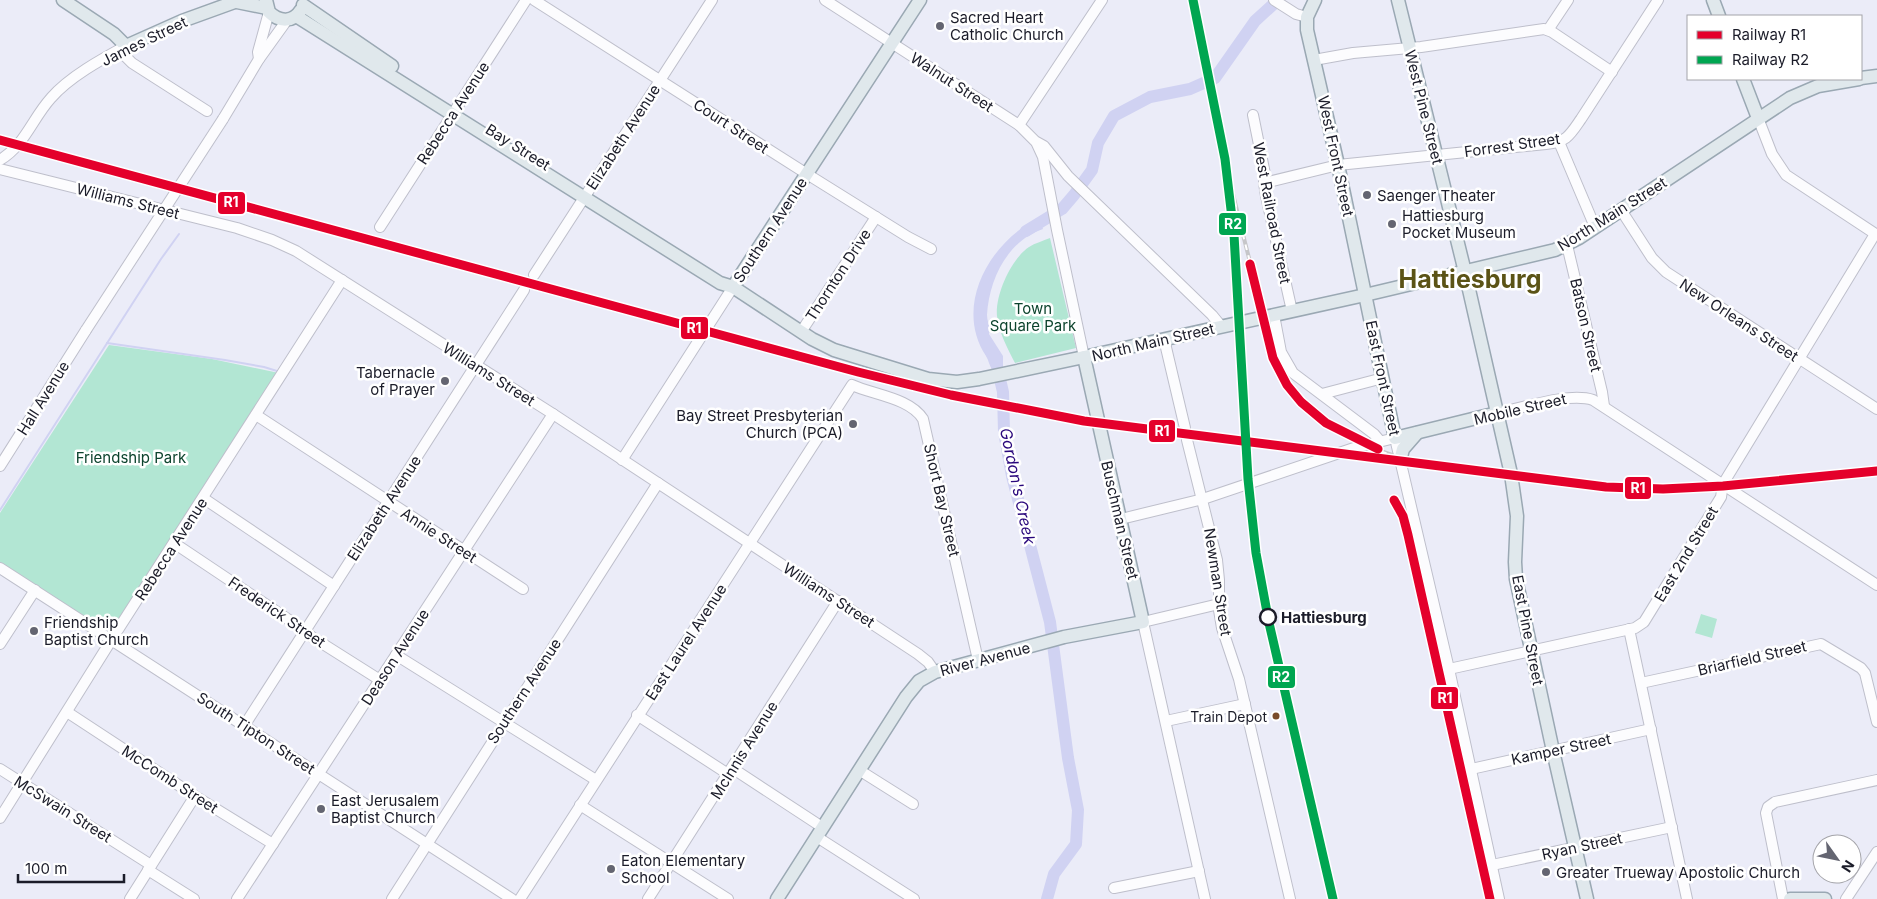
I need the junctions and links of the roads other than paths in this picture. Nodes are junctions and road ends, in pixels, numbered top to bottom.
1 (64, 0) edge
2 (526, 0) edge
3 (534, 0) edge
4 (712, 0) edge
5 (825, 0) edge
6 (920, 0) edge
7 (1102, 0) edge
8 (1274, 0) edge
9 (1315, 0) edge
10 (1398, 0) edge
11 (1568, 0) edge
12 (1658, 0) edge
13 (1713, 0) edge
14 (239, 1) edge
15 (303, 2) edge
16 (268, 7) edge
17 (1719, 15) edge
18 (1307, 17) junction
19 (291, 18) junction
20 (1548, 30) junction
21 (892, 43) junction
22 (123, 48) junction
23 (1409, 48) junction
24 (258, 59) junction
25 (1314, 60) junction
26 (1612, 72) junction
27 (1877, 76) edge
28 (1862, 79) edge
29 (659, 80) junction
30 (1743, 80) edge
31 (1853, 80) edge
32 (207, 112) dead end
33 (454, 112) junction
34 (1253, 115) dead end
35 (1758, 118) junction
36 (1019, 125) junction
37 (1035, 141) junction
38 (1559, 142) junction
39 (1437, 155) junction
40 (0, 160) edge
41 (1338, 165) junction
42 (0, 169) edge
43 (807, 174) junction
44 (1046, 174) junction
45 (1070, 178) junction
46 (1264, 183) junction
47 (585, 195) junction
48 (1621, 210) junction
49 (876, 217) junction
50 (380, 227) dead end
51 (1595, 227) junction
52 (1876, 235) edge
53 (1566, 245) junction
54 (931, 249) dead end
55 (1465, 272) junction
56 (534, 275) dead end
57 (342, 280) junction
58 (733, 287) junction
59 (524, 290) dead end
60 (1366, 295) junction
61 (1292, 311) junction
62 (1274, 315) junction
63 (1221, 326) junction
64 (801, 332) junction
65 (1164, 339) junction
66 (1084, 357) junction
67 (1799, 358) junction
68 (476, 366) junction
69 (992, 377) joint
70 (1383, 378) junction
71 (852, 385) joint
72 (1322, 394) junction
73 (1604, 406) junction
74 (1877, 409) edge
75 (1497, 413) junction
76 (553, 414) junction
77 (256, 415) junction
78 (1185, 428) dead end
79 (1418, 433) junction
80 (1396, 438) junction
81 (1187, 440) dead end
82 (1380, 441) junction
83 (1400, 457) junction
84 (622, 460) junction
85 (0, 466) edge
86 (658, 483) junction
87 (1723, 484) junction
88 (203, 498) junction
89 (1203, 499) junction
90 (387, 501) junction
91 (1121, 519) junction
92 (174, 544) junction
93 (750, 544) junction
94 (464, 551) junction
95 (0, 568) edge
96 (1877, 585) edge
97 (334, 586) junction
98 (523, 589) dead end
99 (34, 590) junction
100 (838, 601) junction
101 (1219, 604) junction
102 (1142, 622) junction
103 (1629, 629) junction
104 (305, 631) junction
105 (112, 639) junction
106 (0, 644) edge
107 (1532, 650) junction
108 (396, 655) junction
109 (978, 660) junction
110 (1449, 669) junction
111 (935, 672) junction
112 (380, 680) junction
113 (1641, 683) junction
114 (1245, 704) junction
115 (67, 712) junction
116 (638, 716) junction
117 (1166, 721) junction
118 (504, 722) junction
119 (1877, 722) edge
120 (244, 726) junction
121 (1651, 729) junction
122 (1553, 751) junction
123 (0, 769) edge
124 (1471, 769) junction
125 (859, 770) junction
126 (730, 771) junction
127 (320, 774) junction
128 (596, 780) junction
129 (1877, 780) edge
130 (22, 783) junction
131 (195, 796) junction
132 (912, 804) dead end
133 (580, 805) junction
134 (0, 818) edge
135 (1672, 827) junction
136 (820, 832) junction
137 (273, 844) junction
138 (427, 844) junction
139 (1576, 848) junction
140 (1877, 852) edge
141 (672, 863) junction
142 (1492, 865) junction
143 (150, 867) junction
144 (1199, 872) junction
145 (1114, 888) dead end
146 (130, 899) edge
147 (194, 899) edge
148 (237, 899) edge
149 (392, 899) edge
150 (512, 899) edge
151 (520, 899) edge
152 (648, 899) edge
153 (728, 899) edge
154 (777, 899) edge
155 (914, 899) edge
156 (1205, 899) edge
157 (1290, 899) edge
158 (1499, 899) edge
159 (1587, 899) edge
160 (1687, 899) edge
161 (1784, 899) edge
162 (1790, 899) edge
163 (1825, 899) edge
164 (1846, 899) edge

1 - 22 main road
2 - 33 street, Rebecca Avenue
3 - 29 street, Court Street
4 - 29 street, Elizabeth Avenue
5 - 21 street, Walnut Street
6 - 21 main road, Southern Avenue
7 - 36 street
8 - 18 street
9 - 18 main road
10 - 23 main road, West Pine Street
11 - 20 street
12 - 26 street, Forrest Street
13 - 17 main road
14 - 16 main road, James Street
14 - 22 main road, James Street
15 - 19 main road
15 - 33 main road, Bay Street
16 - 19 main road, James Street
16 - 24 street
18 - 25 main road, West Front Street
19 - 24 street
19 - 33 main road, Bay Street
20 - 23 street
20 - 26 street
21 - 36 street, Walnut Street
21 - 43 main road, Southern Avenue
22 - 32 street
22 - 40 street, James Street
23 - 25 street
23 - 39 main road, West Pine Street
24 - 85 street, Hall Avenue, bridge
25 - 41 main road, West Front Street
26 - 38 street, Forrest Street
27 - 28 main road, North Main Street
29 - 43 street, Court Street
29 - 47 street, Elizabeth Avenue
30 - 35 main road
31 - 35 main road, North Main Street
33 - 47 main road, Bay Street
33 - 50 street, Rebecca Avenue
34 - 46 street, West Railroad Street
35 - 48 main road, North Main Street
35 - 52 street
36 - 37 street, Walnut Street
37 - 44 street, Buschman Street
37 - 45 street, Walnut Street
38 - 39 street, Forrest Street
38 - 51 street
39 - 41 street, Forrest Street
39 - 55 main road, West Pine Street
41 - 46 street, Forrest Street
41 - 60 main road, West Front Street
42 - 57 street, Williams Street
43 - 49 street, Court Street
43 - 58 main road, Southern Avenue
44 - 45 street
44 - 66 street, Buschman Street
45 - 63 street, Walnut Street
46 - 61 street, West Railroad Street
47 - 56 street, Elizabeth Avenue
47 - 58 main road, Bay Street
48 - 51 main road, North Main Street
48 - 67 street, New Orleans Street
49 - 54 street, Court Street
49 - 64 street, Thornton Drive
51 - 53 main road, North Main Street
52 - 67 street, East 2nd Street
53 - 55 main road, North Main Street
53 - 73 street, Batson Street
55 - 60 main road, North Main Street
55 - 75 main road, East Pine Street
57 - 68 street, Williams Street
57 - 77 street, Rebecca Avenue
58 - 64 main road, Bay Street
58 - 84 street, Southern Avenue
59 - 68 street, Elizabeth Avenue
60 - 61 main road, North Main Street
60 - 70 main road, East Front Street
61 - 62 main road, North Main Street
62 - 63 main road, North Main Street
62 - 72 street
63 - 65 main road, North Main Street
64 - 69 main road, Bay Street
65 - 66 main road, North Main Street
65 - 78 street
66 - 69 main road, North Main Street
66 - 91 main road, Buschman Street
67 - 74 street, New Orleans Street
67 - 87 street, East 2nd Street
68 - 76 street, Williams Street
68 - 90 street, Elizabeth Avenue
70 - 72 street
70 - 80 main road, East Front Street
71 - 93 street, East Laurel Avenue
71 - 109 street, Short Bay Street
72 - 82 street
73 - 75 street, Mobile Street
73 - 87 street, Mobile Street
75 - 79 main road, Mobile Street
75 - 107 main road, East Pine Street
76 - 84 street, Williams Street
76 - 94 street, Deason Avenue
77 - 88 street, Rebecca Avenue
77 - 90 street, Annie Street
79 - 80 main road, Mobile Street
79 - 83 main road
80 - 82 street, Mobile Street
80 - 83 street, East Front Street
81 - 89 street, Newman Street
82 - 89 street, Mobile Street
83 - 110 street, East Front Street
84 - 86 street, Williams Street
86 - 93 street, Williams Street
86 - 118 street, Southern Avenue
87 - 96 street, Mobile Street
87 - 103 street, East 2nd Street
88 - 92 street, Rebecca Avenue
88 - 97 street
89 - 91 street, Mobile Street
89 - 101 street, Newman Street
90 - 94 street, Annie Street
90 - 97 street, Elizabeth Avenue
91 - 102 main road, Buschman Street
92 - 104 street, Frederick Street
92 - 105 street, Rebecca Avenue
93 - 100 street, Williams Street
93 - 116 street, East Laurel Avenue
94 - 98 street, Annie Street
94 - 108 street, Deason Avenue
95 - 99 street, South Tipton Street
97 - 104 street, Elizabeth Avenue
99 - 105 street, South Tipton Street
99 - 106 street
100 - 111 street, Williams Street
100 - 126 street, McInnis Avenue
101 - 102 street, River Avenue
101 - 114 street, Newman Street
102 - 109 main road, River Avenue
102 - 117 street, Buschman Street
103 - 107 street
103 - 113 street
104 - 112 street, Frederick Street
104 - 120 street, Elizabeth Avenue
105 - 115 street, Rebecca Avenue
105 - 120 street, South Tipton Street
107 - 110 street
107 - 122 main road, East Pine Street
108 - 112 street, Deason Avenue
108 - 118 street
109 - 111 main road, River Avenue
110 - 124 street, East Front Street
111 - 125 main road, River Avenue
112 - 127 street, Deason Avenue
113 - 119 street, Briarfield Street
113 - 121 street
114 - 117 street
114 - 157 street, Newman Street
115 - 130 street, Rebecca Avenue
115 - 131 street, McComb Street
116 - 126 street
116 - 128 street, East Laurel Avenue
117 - 144 street, Buschman Street
118 - 128 street
118 - 138 street, Southern Avenue
120 - 127 street, South Tipton Street
121 - 122 street, Kamper Street
121 - 135 street
122 - 124 street, Kamper Street
122 - 139 main road, East Pine Street
123 - 130 street, McSwain Street
124 - 142 street, East Front Street
125 - 132 street
125 - 136 main road, River Avenue
126 - 136 street
126 - 141 street, McInnis Avenue
127 - 137 street, Deason Avenue
127 - 138 street, South Tipton Street
128 - 133 street, East Laurel Avenue
129 - 161 street
130 - 134 street, Rebecca Avenue
130 - 143 street, McSwain Street
131 - 137 street, McComb Street
131 - 143 street
133 - 141 street
133 - 151 street, East Laurel Avenue
135 - 139 street, Ryan Street
135 - 160 street
136 - 154 main road, River Avenue
136 - 155 street
137 - 148 street, Deason Avenue
138 - 149 street, Southern Avenue
138 - 150 street, South Tipton Street
139 - 142 street, Ryan Street
139 - 159 main road, East Pine Street
140 - 164 street
141 - 152 street, McInnis Avenue
141 - 153 street
142 - 158 street, East Front Street
143 - 146 street
143 - 147 street, McSwain Street
144 - 145 street
144 - 156 street, Buschman Street
162 - 163 main road

